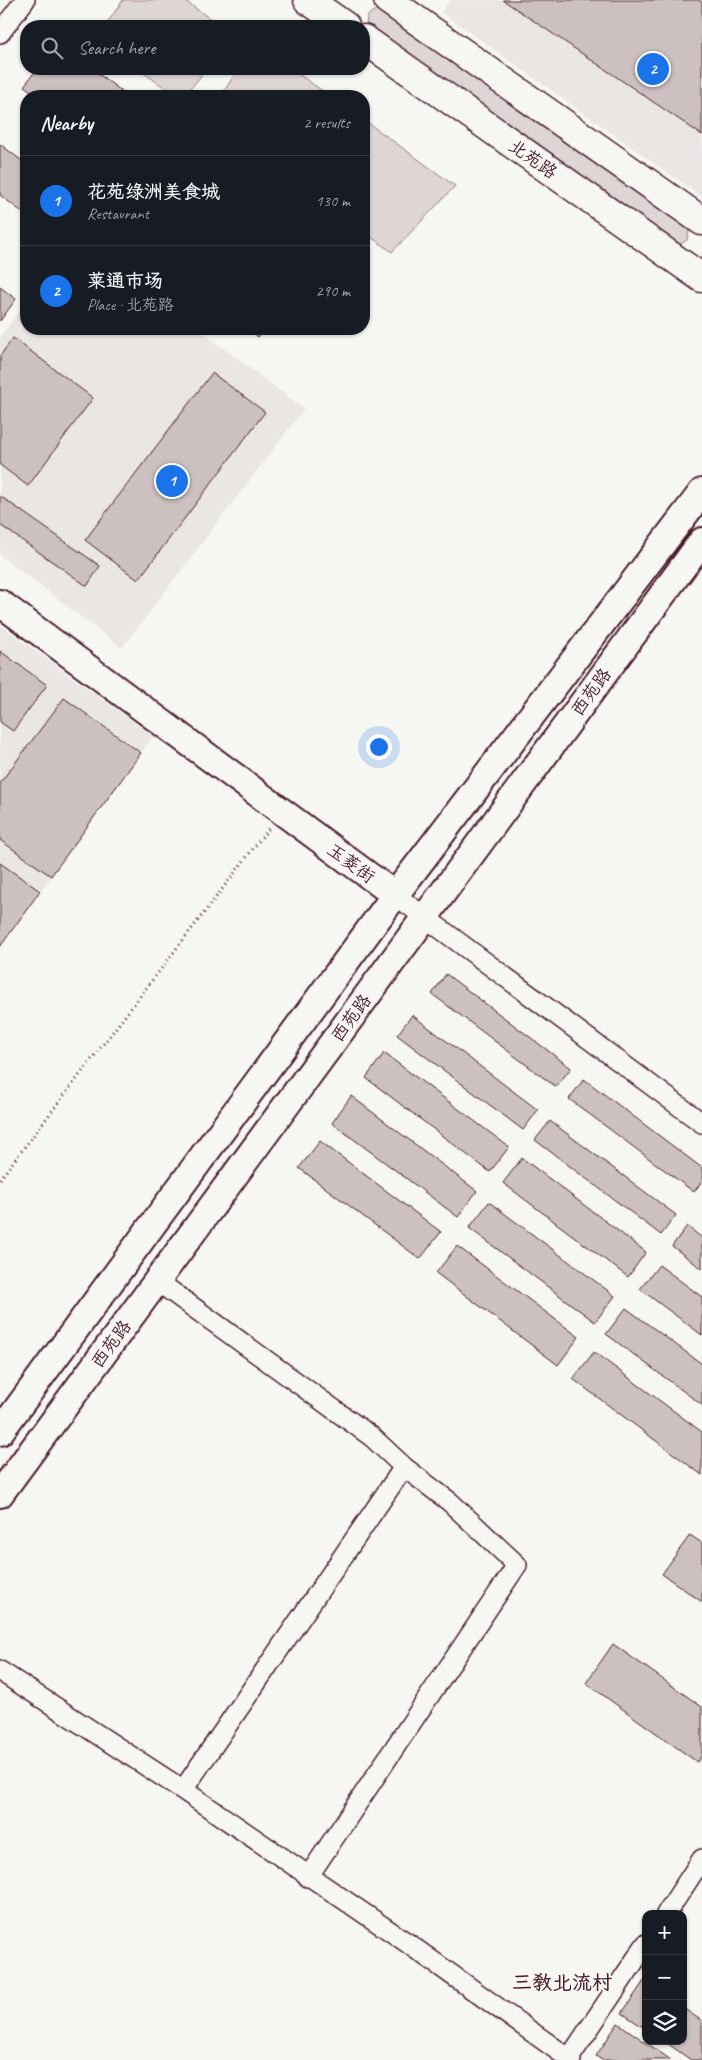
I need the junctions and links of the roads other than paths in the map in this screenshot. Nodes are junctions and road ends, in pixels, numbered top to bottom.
1 (25, 0) edge
2 (308, 0) edge
3 (388, 0) edge
4 (336, 20) edge
5 (0, 33) edge
6 (370, 44) edge
7 (702, 221) edge
8 (702, 278) edge
9 (702, 492) edge
10 (702, 541) edge
11 (0, 603) edge
12 (395, 895) junction
13 (425, 917) junction
14 (702, 1123) edge
15 (157, 1281) junction
16 (0, 1432) edge
17 (404, 1467) junction
18 (0, 1494) edge
19 (0, 1671) edge
20 (183, 1790) junction
21 (702, 1860) edge
22 (308, 1877) junction
23 (669, 1910) edge
24 (642, 1950) edge
25 (569, 2060) edge

1 - 5 street
2 - 4 main road
3 - 7 main road
6 - 8 main road, 北苑路
9 - 12 main road, 西苑路
10 - 13 main road, 西苑路
11 - 12 main road, 玉菱街
12 - 13 street, 玉菱街
12 - 16 main road, 西苑路
13 - 14 street, 玉菱街
13 - 15 main road, 西苑路
15 - 17 street
15 - 18 main road, 西苑路
17 - 20 street
17 - 22 street
19 - 20 street
20 - 22 street
21 - 23 street
22 - 25 street
24 - 25 street

